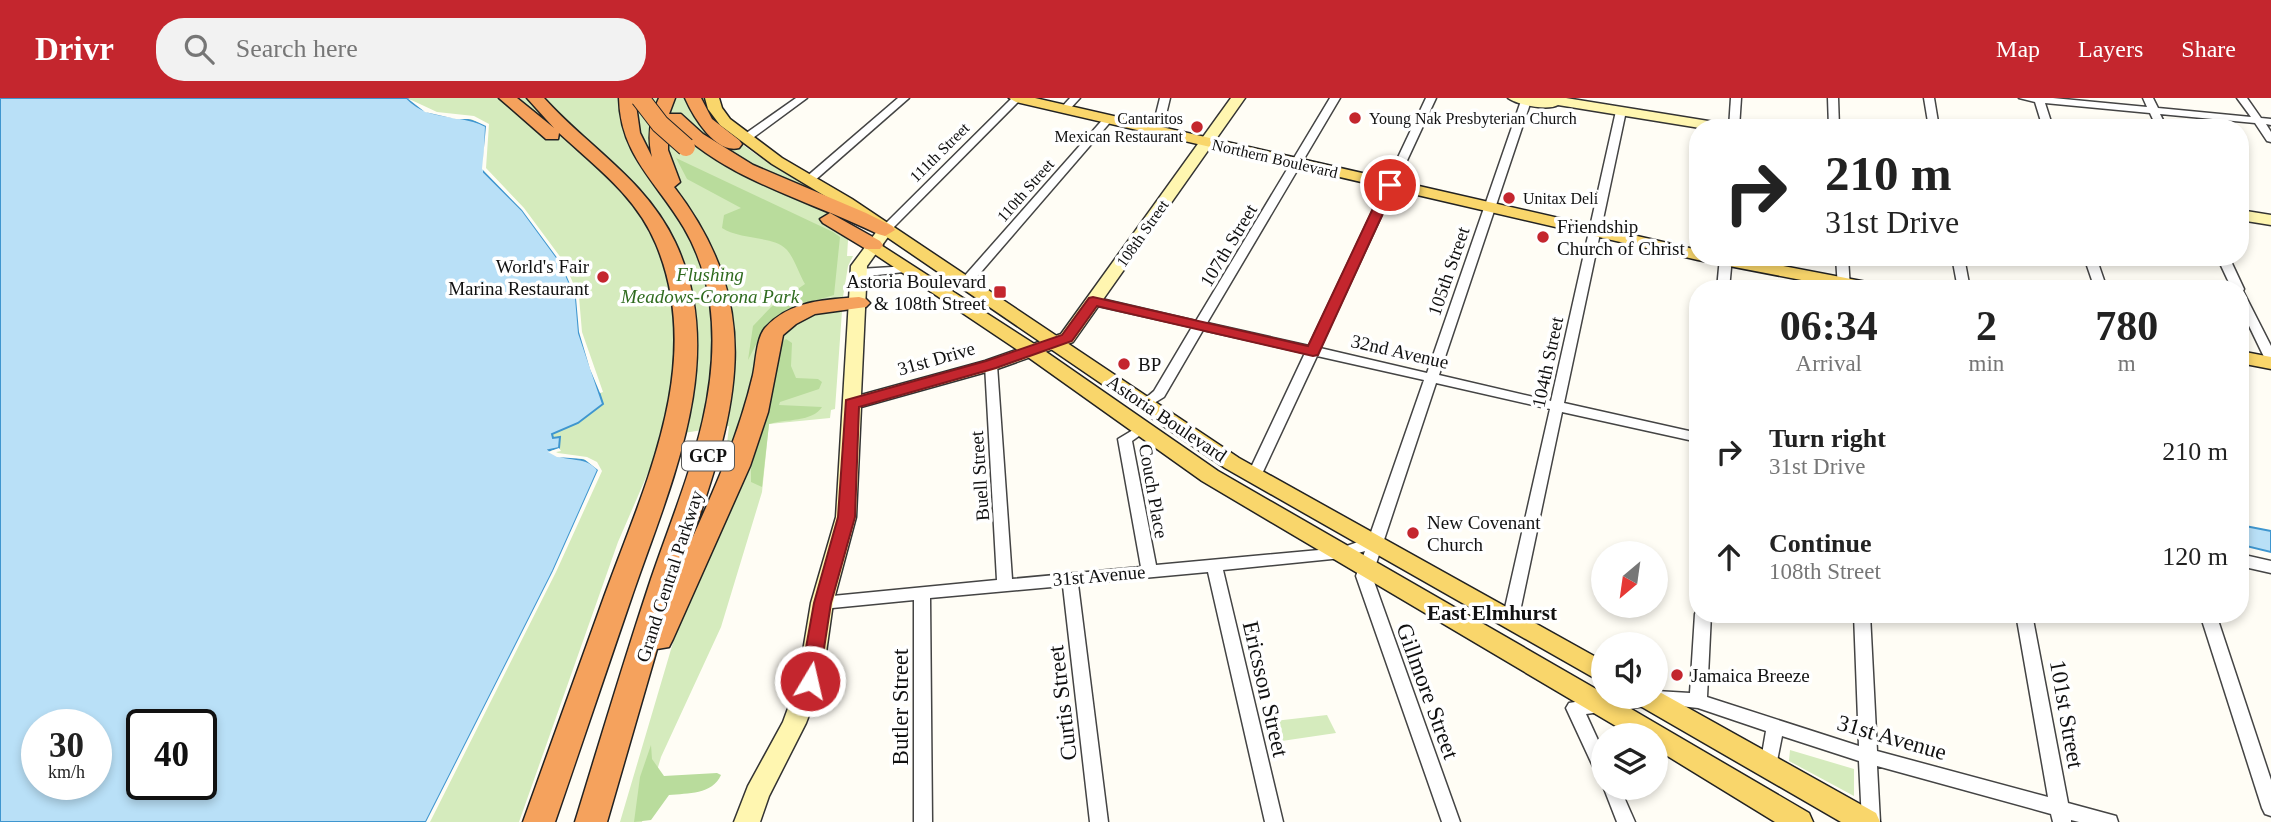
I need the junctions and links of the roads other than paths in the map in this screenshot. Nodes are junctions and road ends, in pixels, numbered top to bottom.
1 (507, 98) edge
2 (520, 98) edge
3 (535, 98) edge
4 (627, 98) edge
5 (640, 98) edge
6 (659, 98) edge
7 (667, 98) edge
8 (693, 98) edge
9 (712, 98) edge
10 (802, 98) edge
11 (904, 98) edge
12 (1017, 98) edge
13 (1165, 98) edge
14 (1238, 98) edge
15 (1335, 98) edge
16 (1431, 98) edge
17 (1542, 98) edge
18 (1736, 98) edge
19 (1833, 98) edge
20 (1929, 98) edge
21 (2024, 98) edge
22 (2148, 98) edge
23 (2242, 98) edge
24 (1523, 99) edge
25 (2039, 99) edge
26 (1070, 104) edge
27 (2154, 111) junction
28 (1620, 113) junction
29 (1108, 119) junction
30 (1735, 119) edge
31 (1834, 119) edge
32 (1932, 119) edge
33 (2045, 119) edge
34 (2158, 119) edge
35 (2244, 119) edge
36 (2266, 121) edge
37 (1689, 123) edge
38 (1689, 126) edge
39 (1153, 130) junction
40 (746, 138) junction
41 (2271, 139) edge
42 (1207, 142) junction
43 (569, 148) junction
44 (1296, 163) junction
45 (809, 180) junction
46 (1390, 185) junction
47 (1490, 208) junction
48 (2249, 214) edge
49 (687, 217) junction
50 (2271, 218) edge
51 (1595, 232) junction
52 (879, 238) junction
53 (1689, 253) edge
54 (1755, 266) edge
55 (909, 269) junction
56 (859, 273) junction
57 (1817, 280) edge
58 (965, 282) junction
59 (681, 293) junction
60 (1093, 301) junction
61 (859, 303) junction
62 (2249, 313) edge
63 (1200, 326) junction
64 (1055, 342) junction
65 (1032, 351) junction
66 (1313, 352) junction
67 (2249, 358) edge
68 (2271, 361) edge
69 (991, 365) junction
70 (1432, 378) junction
71 (852, 404) junction
72 (1146, 404) junction
73 (1558, 406) junction
74 (1143, 428) junction
75 (1689, 436) edge
76 (1254, 476) junction
77 (1374, 542) junction
78 (1342, 553) junction
79 (2249, 562) edge
80 (1214, 566) junction
81 (2271, 567) edge
82 (1149, 571) junction
83 (1365, 571) junction
84 (1070, 578) junction
85 (1005, 584) junction
86 (922, 592) junction
87 (822, 603) junction
88 (1510, 621) junction
89 (1702, 623) edge
90 (1863, 623) edge
91 (2026, 623) edge
92 (2211, 623) edge
93 (1591, 667) edge
94 (632, 692) junction
95 (1591, 698) edge
96 (1668, 698) edge
97 (1698, 701) junction
98 (1591, 706) edge
99 (1668, 706) edge
100 (1610, 709) edge
101 (1633, 723) edge
102 (1775, 727) junction
103 (1591, 743) edge
104 (1668, 744) edge
105 (1870, 757) junction
106 (1769, 766) junction
107 (1616, 800) edge
108 (543, 808) edge
109 (2271, 808) edge
110 (2061, 815) edge
111 (528, 822) edge
112 (591, 822) edge
113 (747, 822) edge
114 (923, 822) edge
115 (1098, 822) edge
116 (1274, 822) edge
117 (1451, 822) edge
118 (1626, 822) edge
119 (1799, 822) edge
120 (1869, 822) edge
121 (2109, 822) edge

1 - 43 highway
2 - 43 highway, Grand Central Parkway / GCP
3 - 59 highway, Grand Central Parkway / GCP
4 - 49 highway, Grand Central Parkway / GCP
5 - 52 highway, bridge
6 - 52 highway
7 - 49 highway
8 - 45 highway
9 - 40 main road, Astoria Boulevard
10 - 40 street
11 - 45 street
12 - 26 main road, Northern Boulevard
12 - 52 street, 111th Street
13 - 39 street
14 - 42 street, 108th Street
15 - 44 street, 107th Street
16 - 46 street
17 - 28 street
18 - 30 street
19 - 31 street
20 - 32 street
21 - 25 street
22 - 27 street
23 - 36 street
24 - 28 street
24 - 47 street, 105th Street
25 - 27 street
25 - 33 street
26 - 29 main road, Northern Boulevard
27 - 34 street
27 - 35 street
28 - 37 street
28 - 38 street
28 - 51 street, 104th Street
29 - 39 main road, Northern Boulevard
29 - 58 street, 110th Street
36 - 41 street
39 - 42 main road, Northern Boulevard
40 - 45 main road, Astoria Boulevard
42 - 44 main road, Northern Boulevard
42 - 60 street, 108th Street
43 - 59 highway, Grand Central Parkway / GCP
44 - 46 main road, Northern Boulevard
44 - 63 street, 107th Street
45 - 52 main road, Astoria Boulevard
46 - 47 main road, Northern Boulevard
46 - 66 street
47 - 51 main road, Northern Boulevard
47 - 70 street, 105th Street
48 - 50 street
49 - 94 highway, Grand Central Parkway / GCP
51 - 53 main road, Northern Boulevard
51 - 73 street, 104th Street
52 - 55 main road, Astoria Boulevard
52 - 56 street
52 - 58 main road, Astoria Boulevard
54 - 57 main road
55 - 56 street
55 - 65 main road, Astoria Boulevard
56 - 61 street
58 - 64 main road, Astoria Boulevard
59 - 108 highway, Grand Central Parkway / GCP
60 - 63 street, 32nd Avenue
60 - 64 street, 108th Street
61 - 71 street
61 - 94 highway
62 - 68 street
63 - 66 street, 32nd Avenue
63 - 72 street, 107th Street
64 - 65 street, 108th Street
64 - 72 main road, Astoria Boulevard
65 - 69 street, 31st Drive
65 - 74 main road, Astoria Boulevard
66 - 70 street, 32nd Avenue
66 - 76 street
67 - 68 main road
69 - 71 street, 31st Drive
69 - 85 street, Buell Street
70 - 73 street, 32nd Avenue
70 - 77 street, 105th Street
71 - 87 street
72 - 76 main road, Astoria Boulevard
73 - 75 street, 32nd Avenue
73 - 88 street, 104th Street
74 - 78 main road, Astoria Boulevard
74 - 82 street, Couch Place
76 - 77 main road, Astoria Boulevard
77 - 78 street, 31st Avenue
77 - 83 street, 105th Street
77 - 88 main road, Astoria Boulevard
78 - 80 street, 31st Avenue
78 - 83 main road, Astoria Boulevard
79 - 81 street
80 - 82 street, 31st Avenue
80 - 116 street, Ericsson Street
82 - 84 street, 31st Avenue
83 - 95 main road, Astoria Boulevard
83 - 117 street, Gillmore Street
84 - 85 street, 31st Avenue
84 - 115 street, Curtis Street
85 - 86 street, 31st Avenue
86 - 87 street, 31st Avenue
86 - 114 street, Butler Street
87 - 113 street
88 - 93 main road, Astoria Boulevard
89 - 97 street
90 - 105 street
91 - 110 street, 101st Street
92 - 109 street
94 - 112 highway, Grand Central Parkway / GCP
96 - 97 street, 31st Avenue
97 - 102 street, 31st Avenue
98 - 103 street, 31st Avenue
99 - 106 main road
100 - 101 main road, Astoria Boulevard
102 - 105 street, 31st Avenue
102 - 106 street
104 - 119 main road, Astoria Boulevard
105 - 110 street, 31st Avenue
105 - 120 street
106 - 120 main road
107 - 118 street
108 - 111 highway, Grand Central Parkway
110 - 121 street, 31st Avenue

